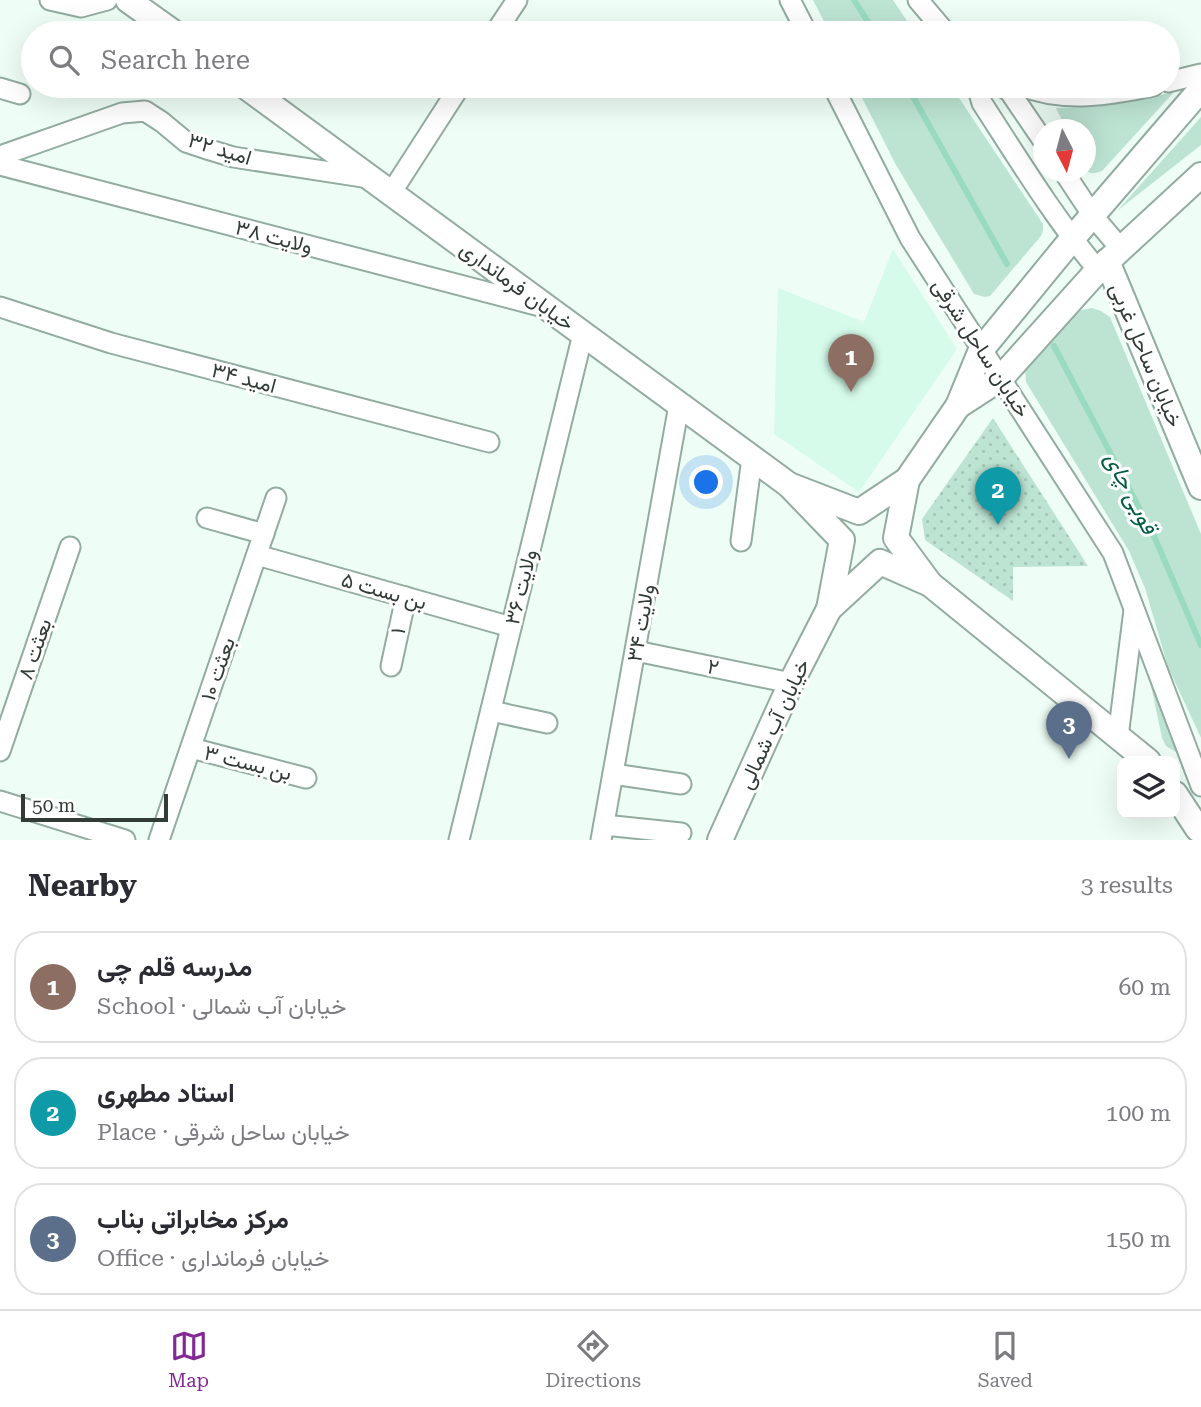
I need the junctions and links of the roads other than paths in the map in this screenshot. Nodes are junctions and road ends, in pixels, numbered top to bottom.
1 (50, 0) edge
2 (107, 0) edge
3 (128, 0) edge
4 (517, 0) edge
5 (790, 0) edge
6 (918, 0) edge
7 (157, 21) edge
8 (503, 21) edge
9 (801, 21) edge
10 (936, 21) edge
11 (1201, 74) edge
12 (1180, 79) edge
13 (0, 88) edge
14 (1201, 89) edge
15 (20, 93) dead end
16 (261, 98) edge
17 (452, 98) edge
18 (840, 98) edge
19 (981, 98) edge
20 (1014, 98) edge
21 (1033, 126) edge
22 (0, 156) edge
23 (0, 165) edge
24 (1201, 175) edge
25 (371, 178) junction
26 (1071, 182) edge
27 (391, 193) junction
28 (1093, 216) junction
29 (1072, 239) junction
30 (1108, 260) junction
31 (0, 307) edge
32 (548, 308) junction
33 (583, 334) junction
34 (981, 351) junction
35 (1001, 378) junction
36 (679, 405) junction
37 (958, 406) junction
38 (489, 442) dead end
39 (752, 458) junction
40 (907, 480) junction
41 (789, 485) junction
42 (1201, 487) edge
43 (276, 498) dead end
44 (859, 512) junction
45 (207, 518) dead end
46 (264, 534) junction
47 (896, 538) junction
48 (842, 540) junction
49 (741, 541) dead end
50 (70, 547) dead end
51 (257, 555) junction
52 (880, 562) junction
53 (930, 584) junction
54 (406, 597) junction
55 (1134, 606) junction
56 (829, 609) junction
57 (511, 626) junction
58 (636, 651) junction
59 (391, 666) dead end
60 (791, 683) junction
61 (491, 710) junction
62 (547, 723) dead end
63 (1118, 737) junction
64 (191, 748) junction
65 (0, 751) edge
66 (1142, 756) edge
67 (613, 774) junction
68 (306, 778) dead end
69 (1180, 783) edge
70 (681, 784) dead end
71 (1201, 786) edge
72 (1201, 797) edge
73 (1180, 801) edge
74 (0, 802) edge
75 (1200, 830) edge
76 (602, 832) edge
77 (681, 833) dead end
78 (125, 840) edge
79 (159, 840) edge
80 (459, 840) edge
81 (720, 840) edge

1 - 2 street
3 - 7 main road
4 - 8 street
5 - 9 street
6 - 10 street
11 - 12 street
13 - 15 street
14 - 28 main road
16 - 25 main road, خیابان فرمانداری
17 - 27 street
18 - 34 street, خیابان ساحل شرقی
19 - 29 street
20 - 21 street
22 - 25 street, امید ۳۲
23 - 32 street, ولایت ۳۸
24 - 30 main road
25 - 27 main road, خیابان فرمانداری
26 - 28 street
27 - 32 main road, خیابان فرمانداری
28 - 29 main road
28 - 30 street
29 - 30 street
29 - 34 main road
30 - 35 main road
30 - 42 main road, خیابان ساحل غربی
31 - 38 street, امید ۳۴
32 - 33 main road, خیابان فرمانداری
33 - 36 main road, خیابان فرمانداری
33 - 57 street, ولایت ۳۶
34 - 35 street, خیابان ساحل شرقی
34 - 37 main road
35 - 37 main road
35 - 55 street, خیابان ساحل شرقی
36 - 39 main road, خیابان فرمانداری
36 - 58 street, ولایت ۳۴
37 - 40 main road
39 - 41 main road, خیابان فرمانداری
39 - 49 street
40 - 44 main road
40 - 47 main road
41 - 44 main road, خیابان فرمانداری
41 - 48 main road, خیابان فرمانداری
43 - 46 street, بعثت ۱۰
44 - 47 main road
44 - 48 main road
45 - 46 street
46 - 51 street, بعثت ۱۰
47 - 52 main road
47 - 53 main road
48 - 52 main road
48 - 56 main road, خیابان آب شمالی
50 - 65 street, بعثت ۸
51 - 54 street, بن بست ۵
51 - 64 street, بعثت ۱۰
52 - 53 main road
52 - 56 main road, خیابان آب شمالی
53 - 63 main road
54 - 57 street, بن بست ۵
54 - 59 street, ۱
55 - 63 street, خیابان ساحل شرقی
55 - 71 street, خیابان ساحل شرقی
56 - 60 main road, خیابان آب شمالی
57 - 61 street, ولایت ۳۶
58 - 60 street, ۲
58 - 67 street, ولایت ۳۴
60 - 81 main road, خیابان آب شمالی
61 - 62 street
61 - 80 street, ولایت ۳۶
63 - 66 main road
64 - 68 street, بن بست ۳
64 - 79 street, بعثت ۱۰
67 - 70 street
67 - 76 street, ولایت ۳۴
69 - 72 main road
73 - 75 main road
74 - 78 street
76 - 77 street

